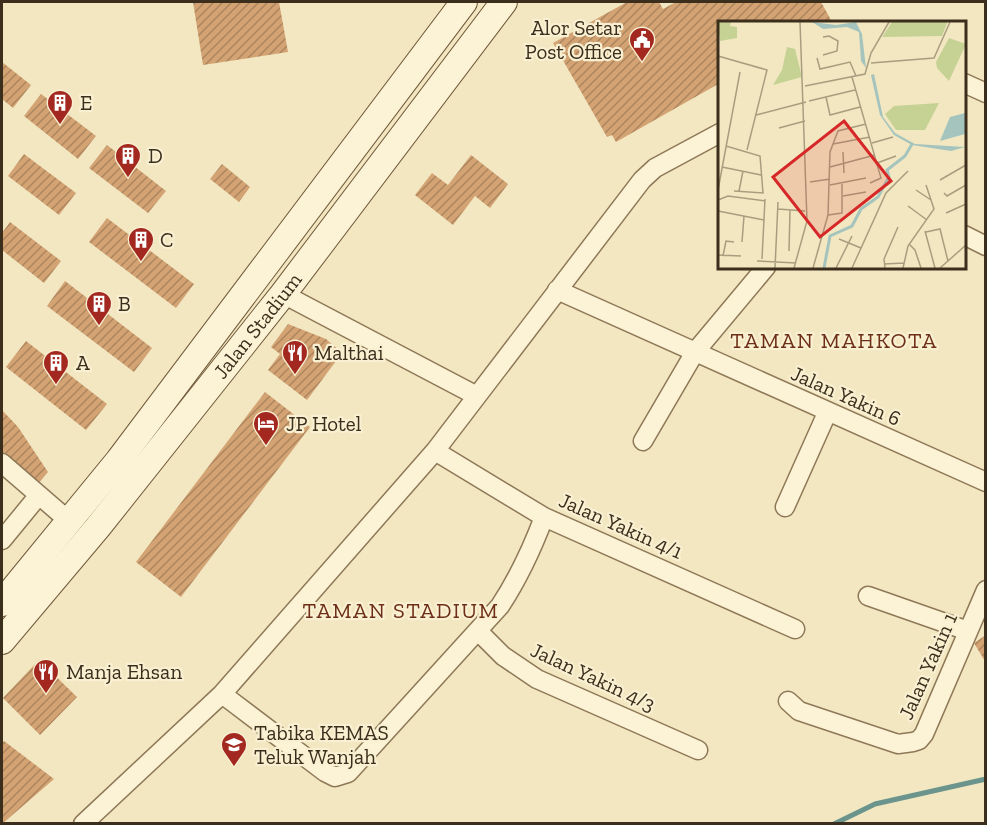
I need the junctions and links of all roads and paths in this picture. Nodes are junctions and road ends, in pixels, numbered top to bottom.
1 (464, 2) edge
2 (504, 2) edge
3 (966, 84) edge
4 (986, 93) edge
5 (718, 134) edge
6 (966, 237) edge
7 (986, 246) edge
8 (765, 268) edge
9 (557, 290) junction
10 (284, 294) junction
11 (695, 352) junction
12 (477, 396) junction
13 (827, 413) junction
14 (643, 441) dead end
15 (435, 451) junction
16 (2, 463) edge
17 (986, 482) edge
18 (39, 495) junction
19 (785, 507) dead end
20 (544, 517) junction
21 (69, 521) junction
22 (2, 540) edge
23 (986, 590) edge
24 (868, 596) dead end
25 (2, 603) edge
26 (795, 629) dead end
27 (478, 631) junction
28 (968, 631) junction
29 (2, 641) edge
30 (222, 694) junction
31 (788, 701) dead end
32 (698, 750) dead end
33 (83, 824) edge

1 - 21 main road, Jalan Stadium
2 - 10 main road, Jalan Stadium
3 - 4 street
5 - 9 street
6 - 7 street
8 - 11 street
9 - 11 street, Jalan Yakin 6
9 - 12 street
10 - 12 street
10 - 29 main road, Jalan Stadium
11 - 13 street, Jalan Yakin 6
11 - 14 street
12 - 15 street
13 - 17 street, Jalan Yakin 6
13 - 19 street
15 - 20 street, Jalan Yakin 4/1
15 - 30 street
16 - 18 street
18 - 21 street
18 - 22 street
20 - 26 street, Jalan Yakin 4/1
20 - 27 street
21 - 25 main road, Jalan Stadium
23 - 28 street, Jalan Yakin 1
24 - 28 street
27 - 30 street
27 - 32 street, Jalan Yakin 4/3
28 - 31 street, Jalan Yakin 1
30 - 33 street

